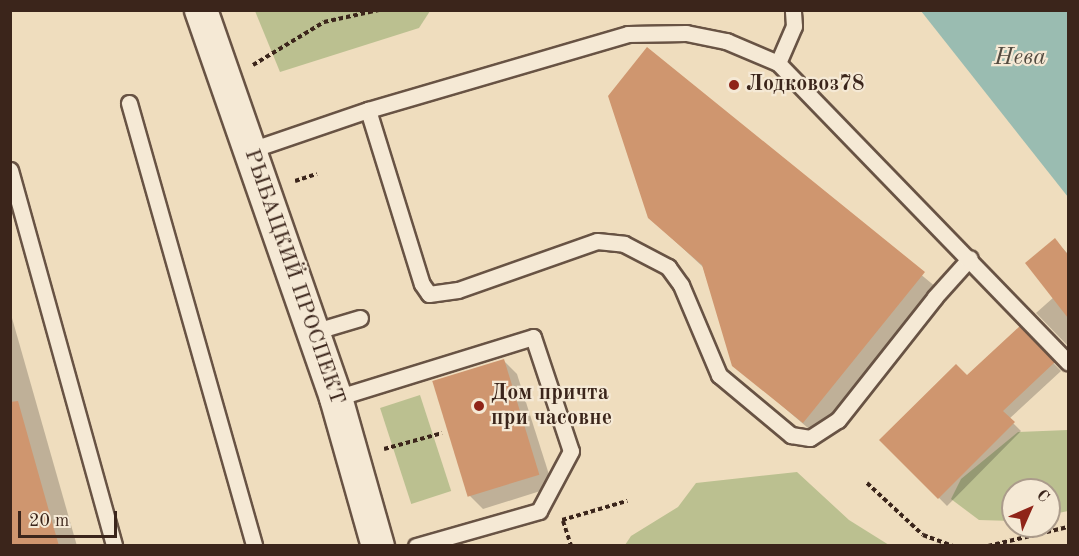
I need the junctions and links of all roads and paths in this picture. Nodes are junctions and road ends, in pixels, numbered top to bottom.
1 (201, 10) edge
2 (379, 10) edge
3 (793, 10) edge
4 (778, 63) junction
5 (253, 65) dead end
6 (129, 103) dead end
7 (368, 110) junction
8 (250, 150) junction
9 (10, 170) edge
10 (317, 174) dead end
11 (295, 181) dead end
12 (970, 258) junction
13 (360, 318) dead end
14 (313, 333) junction
15 (1068, 362) edge
16 (336, 398) junction
17 (442, 433) dead end
18 (384, 450) dead end
19 (867, 483) dead end
20 (627, 501) dead end
21 (562, 520) dead end
22 (1068, 527) edge
23 (114, 546) edge
24 (254, 546) edge
25 (378, 546) edge
26 (416, 546) edge
27 (954, 546) edge
28 (988, 546) edge

1 - 8 street, РЫБАЦКИЙ ПРОСПЕКТ
2 - 5 path
3 - 4 lane
4 - 7 lane
4 - 12 lane
6 - 24 lane
7 - 8 lane
7 - 12 lane
8 - 14 street, РЫБАЦКИЙ ПРОСПЕКТ
9 - 23 lane
10 - 11 path
12 - 15 lane
13 - 14 lane
14 - 16 street, РЫБАЦКИЙ ПРОСПЕКТ
16 - 25 street, РЫБАЦКИЙ ПРОСПЕКТ
16 - 26 lane
17 - 18 path
19 - 27 path
20 - 21 path
22 - 28 path

